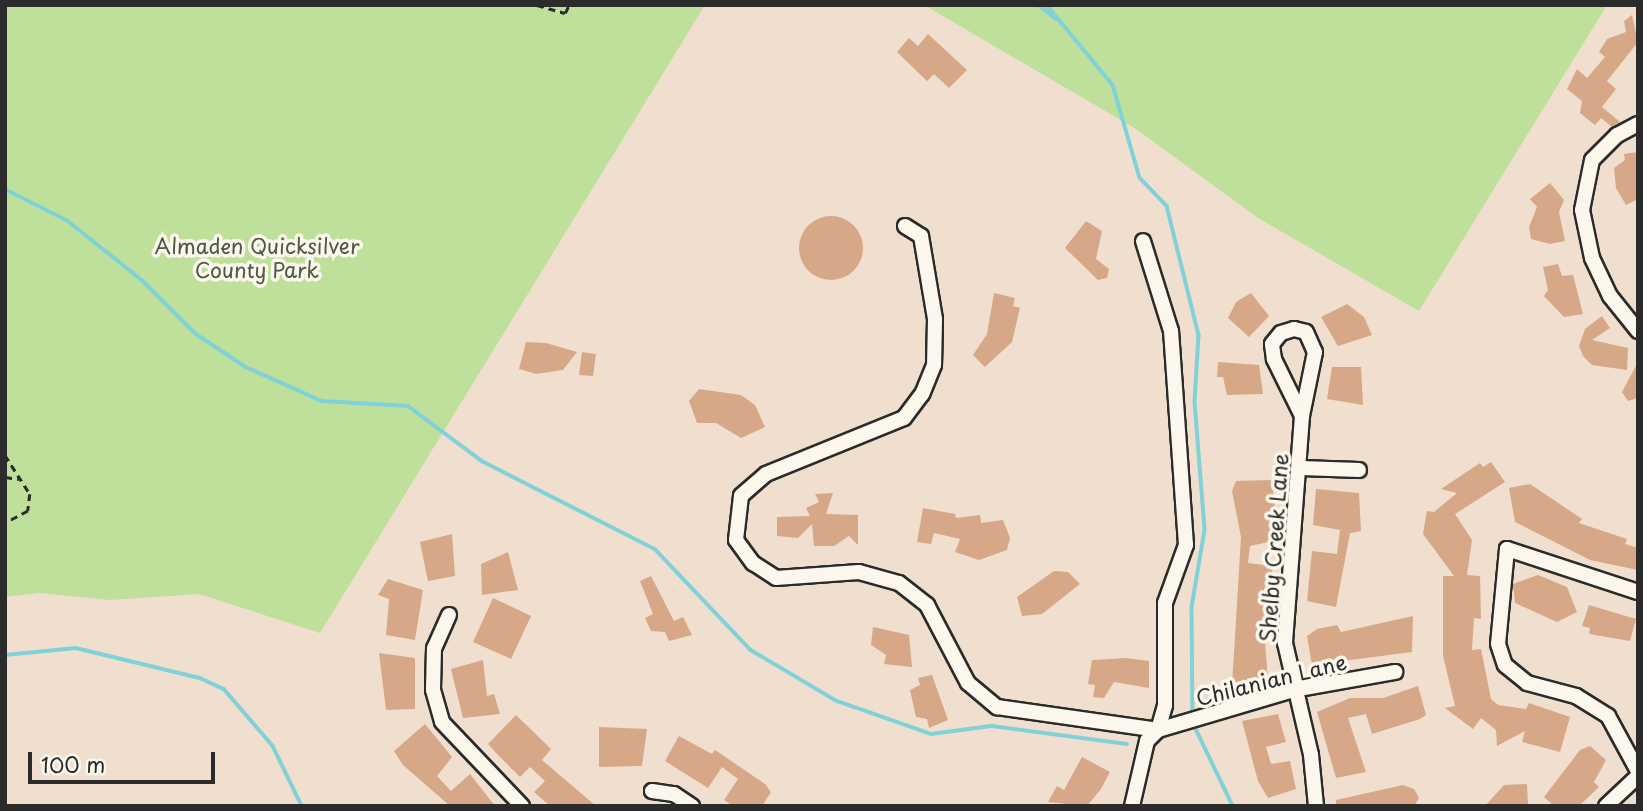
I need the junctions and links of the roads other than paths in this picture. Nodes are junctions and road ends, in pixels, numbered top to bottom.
1 (1638, 124) edge
2 (905, 226) dead end
3 (1143, 240) dead end
4 (1638, 331) edge
5 (1302, 416) junction
6 (1301, 468) junction
7 (1359, 470) dead end
8 (1638, 592) edge
9 (449, 615) dead end
10 (1395, 672) dead end
11 (1293, 690) junction
12 (1158, 730) junction
13 (1638, 771) edge
14 (1638, 776) edge
15 (652, 791) dead end
16 (522, 806) edge
17 (692, 806) edge
18 (1132, 806) edge
19 (1316, 806) edge
20 (1606, 806) edge

1 - 4 street
2 - 12 street
3 - 12 street
5 - 5 street, Shelby Creek Lane
5 - 6 street, Shelby Creek Lane
6 - 7 street
6 - 11 street, Shelby Creek Lane
8 - 13 street
9 - 16 street
10 - 11 street, Chilanian Lane
11 - 12 street, Chilanian Lane
11 - 19 street, Shelby Creek Lane
12 - 18 street
14 - 20 street
15 - 17 street

